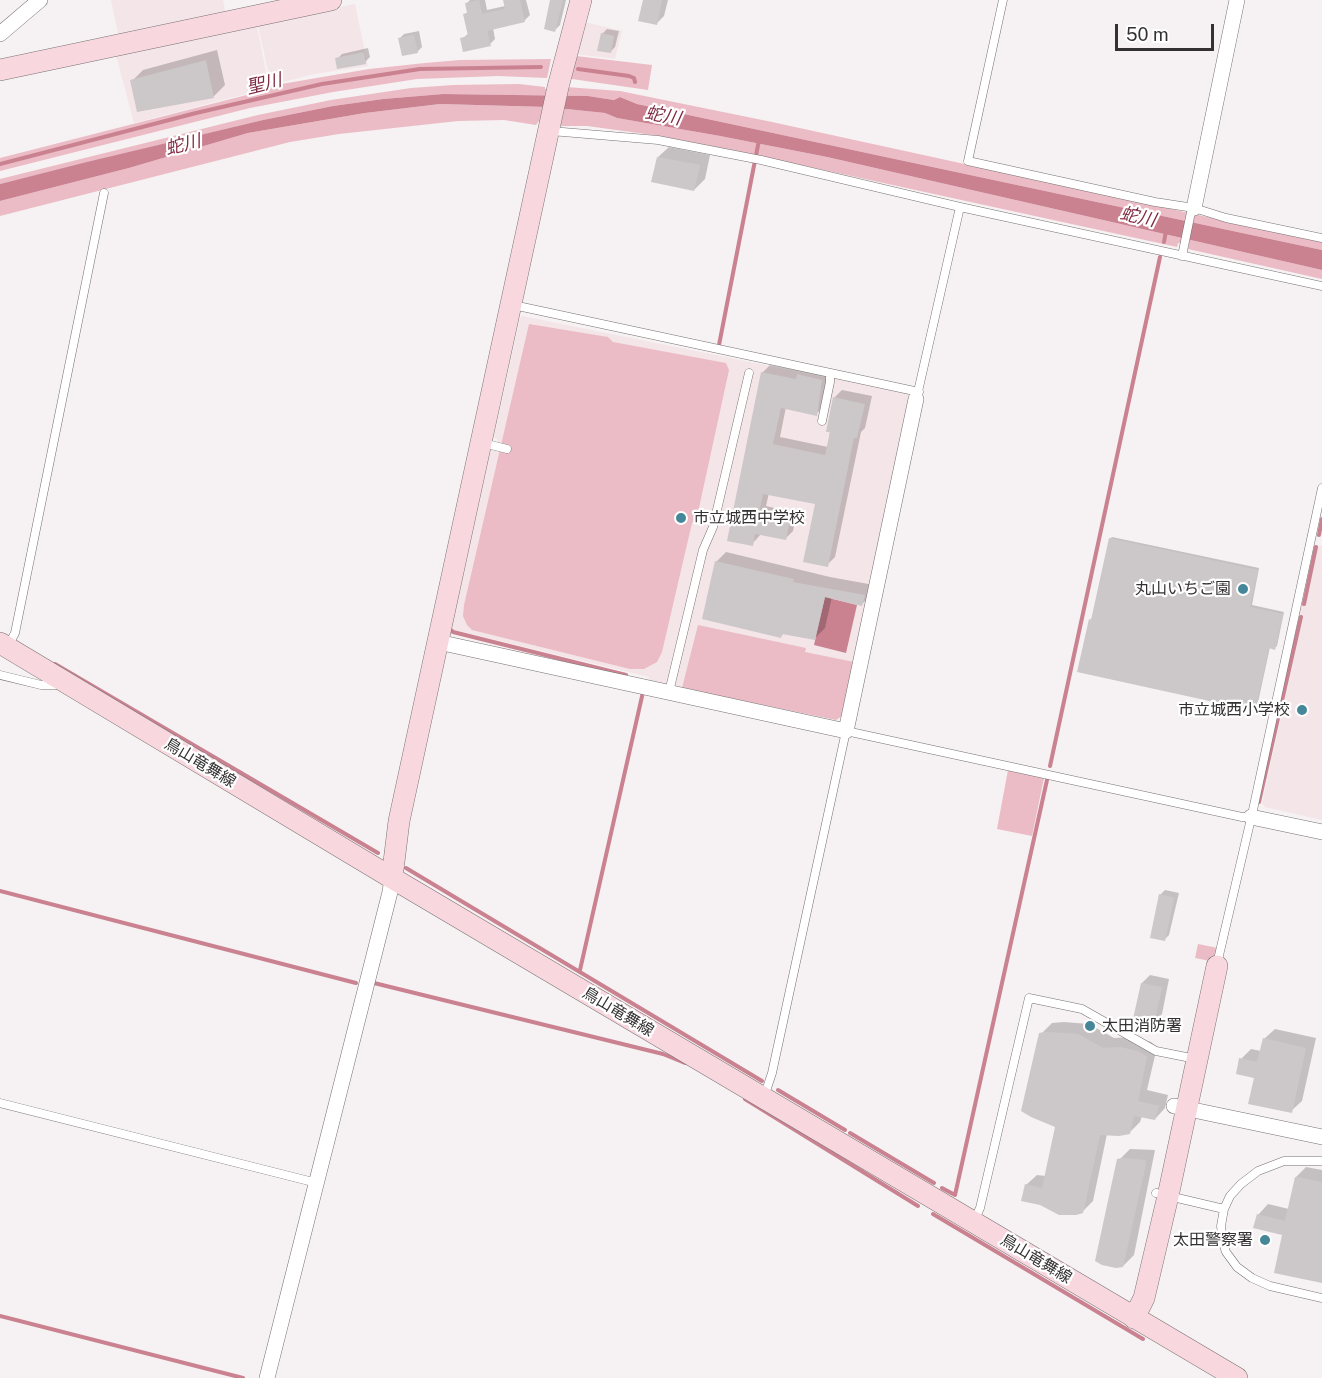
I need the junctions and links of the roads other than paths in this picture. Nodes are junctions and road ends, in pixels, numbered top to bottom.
1 (40, 0) edge
2 (331, 0) edge
3 (581, 0) edge
4 (1003, 0) edge
5 (1237, 0) edge
6 (0, 34) edge
7 (0, 70) edge
8 (549, 128) junction
9 (105, 193) dead end
10 (960, 207) junction
11 (1193, 210) junction
12 (1322, 238) edge
13 (1182, 254) junction
14 (1322, 286) edge
15 (512, 304) junction
16 (749, 373) dead end
17 (830, 374) junction
18 (918, 396) junction
19 (822, 421) dead end
20 (488, 444) junction
21 (507, 448) dead end
22 (1322, 488) edge
23 (438, 642) junction
24 (4, 645) edge
25 (0, 675) edge
26 (68, 684) junction
27 (669, 692) junction
28 (846, 731) junction
29 (1251, 817) junction
30 (1322, 832) edge
31 (392, 878) junction
32 (1217, 966) joint
33 (1190, 1059) junction
34 (763, 1098) junction
35 (0, 1102) edge
36 (1180, 1107) junction
37 (1322, 1137) edge
38 (1322, 1161) edge
39 (317, 1183) junction
40 (1162, 1195) junction
41 (1224, 1209) junction
42 (973, 1222) junction
43 (1322, 1298) edge
44 (1128, 1314) junction
45 (267, 1378) edge
46 (1237, 1378) edge

1 - 6 street
2 - 7 street
3 - 8 street
4 - 11 lane
5 - 11 street
8 - 10 lane
8 - 15 street
9 - 24 lane
10 - 13 lane
10 - 18 lane
11 - 12 lane
11 - 13 lane
13 - 14 lane
15 - 17 lane
15 - 20 street
16 - 27 lane
17 - 18 lane
17 - 19 lane
18 - 28 street
20 - 21 lane
20 - 23 street
22 - 29 lane
23 - 27 street
23 - 31 street
24 - 26 street, 鳥山竜舞線
25 - 26 lane
26 - 31 street, 鳥山竜舞線
27 - 28 street
28 - 29 lane
28 - 34 lane
29 - 30 street
29 - 32 lane
31 - 34 street, 鳥山竜舞線
31 - 39 street
32 - 33 street
33 - 36 street
33 - 42 lane
34 - 42 street, 鳥山竜舞線
35 - 39 lane
36 - 37 street
36 - 40 street
38 - 41 lane
39 - 45 street
40 - 41 lane
40 - 44 street
41 - 43 lane
42 - 44 street, 鳥山竜舞線
44 - 46 street, 鳥山竜舞線

